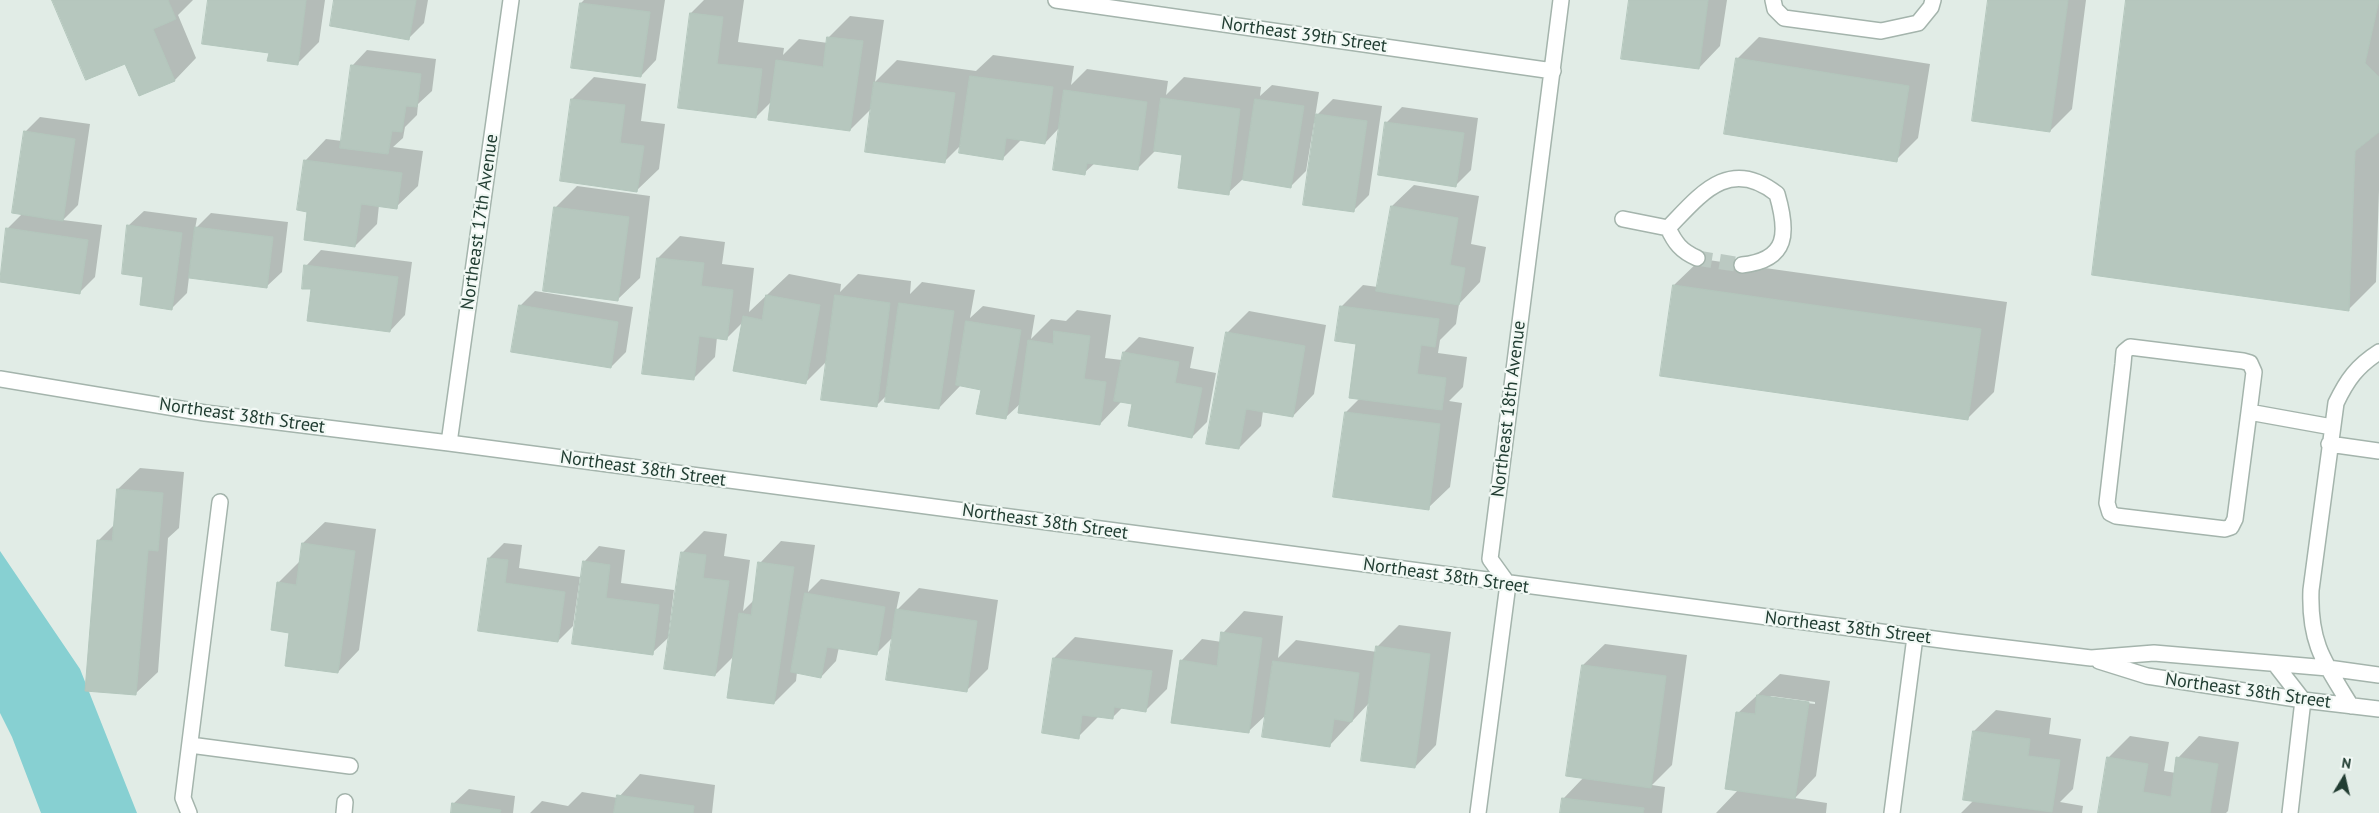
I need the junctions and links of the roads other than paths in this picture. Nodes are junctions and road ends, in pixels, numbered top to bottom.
1 (511, 0) edge
2 (1056, 0) edge
3 (1561, 0) edge
4 (1773, 0) edge
5 (1933, 0) edge
6 (1552, 71) junction
7 (1623, 219) dead end
8 (1668, 228) junction
9 (1697, 258) tunnel mouth
10 (1742, 265) tunnel mouth
11 (2379, 352) edge
12 (0, 379) edge
13 (2249, 412) junction
14 (2332, 427) junction
15 (450, 443) junction
16 (2329, 444) junction
17 (2379, 451) edge
18 (220, 502) dead end
19 (1508, 584) junction
20 (1915, 637) junction
21 (2091, 658) junction
22 (2275, 664) junction
23 (2328, 668) junction
24 (2379, 675) edge
25 (2303, 700) junction
26 (2351, 706) junction
27 (2379, 709) edge
28 (190, 745) junction
29 (350, 766) dead end
30 (189, 813) edge
31 (1478, 813) edge
32 (1892, 813) edge
33 (2290, 813) edge

1 - 15 street, Northeast 17th Avenue
2 - 6 street, Northeast 39th Street
3 - 6 street, Northeast 18th Avenue
4 - 5 street
6 - 19 street, Northeast 18th Avenue
7 - 8 street
8 - 9 street
8 - 10 street
11 - 14 street
12 - 15 street, Northeast 38th Street
13 - 13 street
13 - 14 street
14 - 16 street
15 - 19 street, Northeast 38th Street
16 - 17 street
16 - 23 street
18 - 28 street
19 - 20 street, Northeast 38th Street
19 - 31 street
20 - 21 street, Northeast 38th Street
20 - 32 street
21 - 22 street, Northeast 38th Street
21 - 25 street, Northeast 38th Street
22 - 23 street, Northeast 38th Street
22 - 25 street
23 - 24 street, Northeast 38th Street
23 - 26 street
25 - 26 street, Northeast 38th Street
25 - 33 street
26 - 27 street, Northeast 38th Street
28 - 29 street
28 - 30 street

